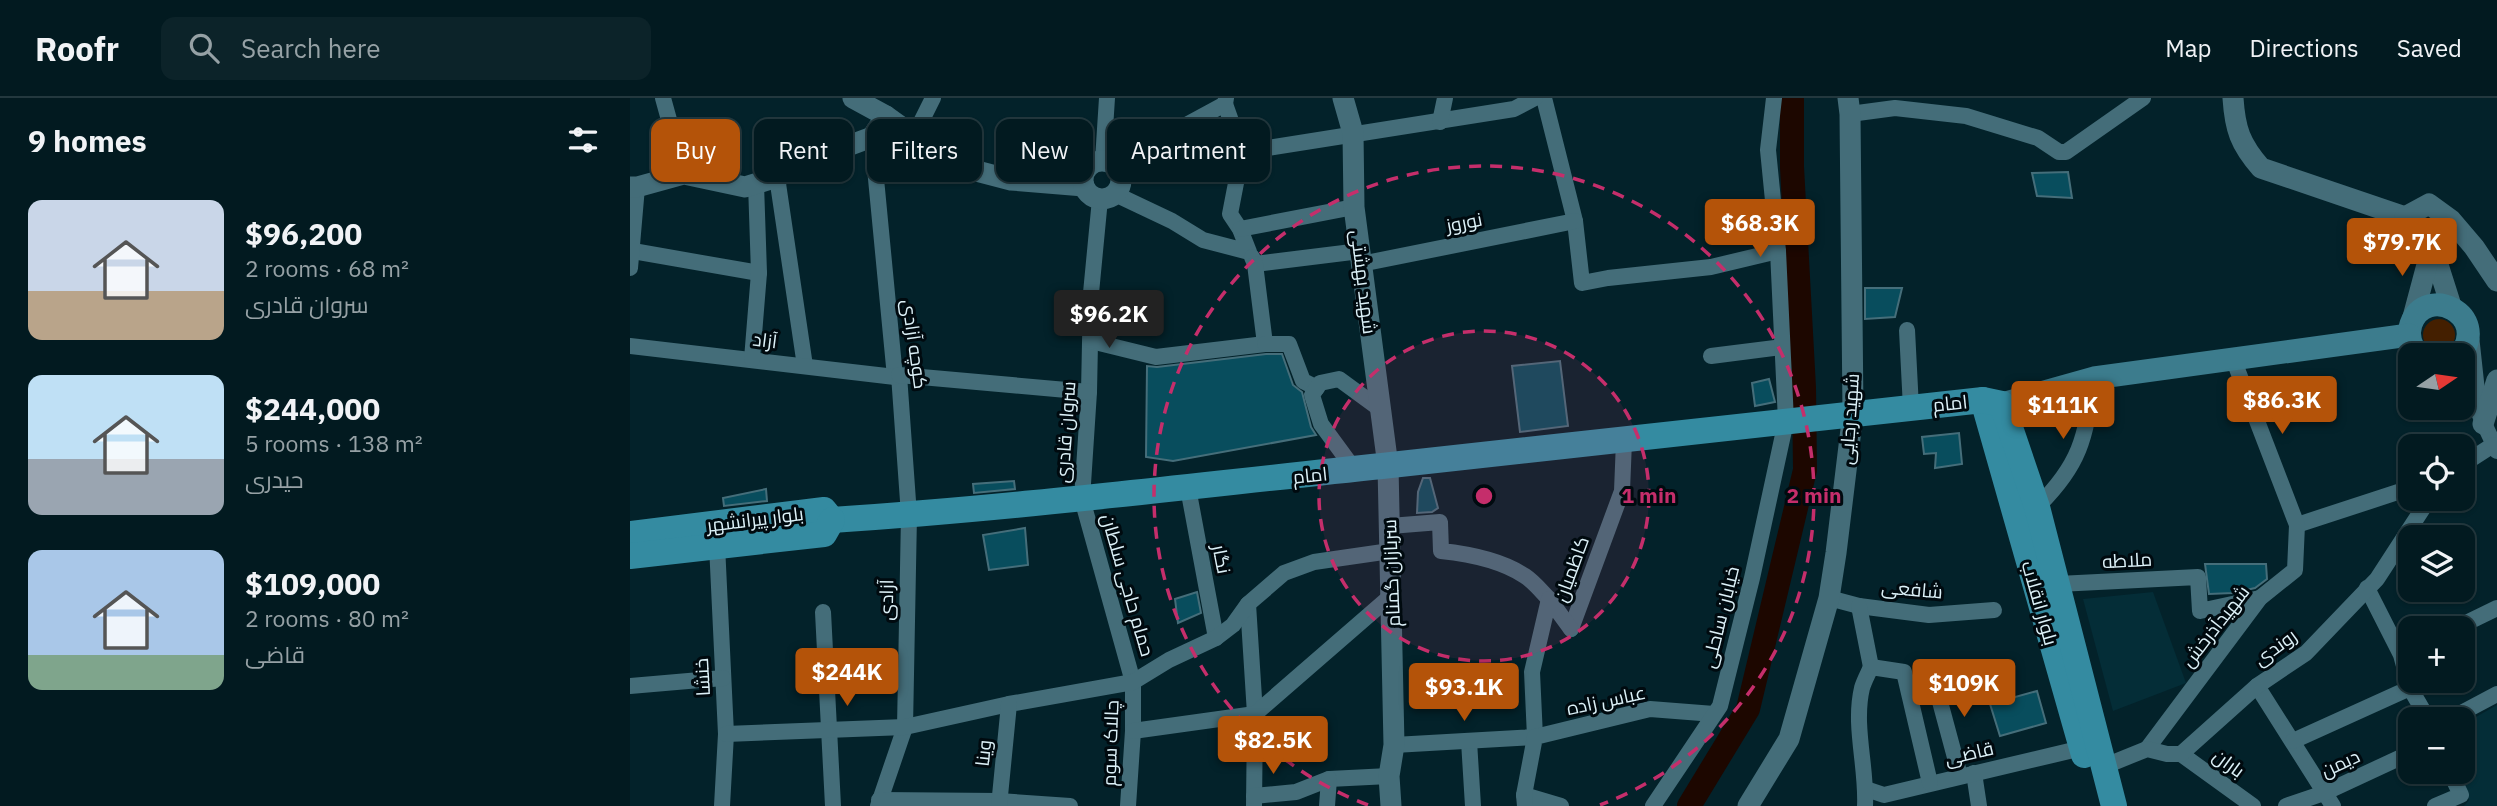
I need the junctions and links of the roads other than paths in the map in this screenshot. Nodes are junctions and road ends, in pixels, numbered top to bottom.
1 (663, 98) edge
2 (853, 98) edge
3 (933, 98) edge
4 (1107, 98) edge
5 (1343, 98) edge
6 (1445, 98) edge
7 (1535, 98) edge
8 (1544, 98) edge
9 (1773, 98) edge
10 (2143, 98) edge
11 (2233, 98) edge
12 (1225, 101) edge
13 (1849, 106) edge
14 (886, 116) junction
15 (669, 119) edge
16 (884, 119) edge
17 (890, 119) edge
18 (922, 119) edge
19 (1108, 119) edge
20 (1194, 119) edge
21 (1231, 119) edge
22 (1440, 122) junction
23 (1353, 133) junction
24 (1270, 147) edge
25 (1107, 164) edge
26 (982, 172) edge
27 (653, 182) edge
28 (722, 182) edge
29 (762, 182) edge
30 (778, 182) edge
31 (877, 182) edge
32 (1116, 182) edge
33 (1236, 182) edge
34 (756, 184) junction
35 (634, 187) edge
36 (1100, 193) junction
37 (1354, 207) junction
38 (2405, 217) junction
39 (1575, 221) junction
40 (1240, 229) junction
41 (2432, 246) junction
42 (633, 251) junction
43 (1779, 251) junction
44 (1252, 258) junction
45 (1360, 258) junction
46 (630, 268) edge
47 (758, 273) junction
48 (2497, 281) edge
49 (2452, 309) junction
50 (1907, 330) dead end
51 (2413, 337) edge
52 (1091, 341) junction
53 (2465, 343) edge
54 (1265, 344) junction
55 (630, 346) edge
56 (1782, 347) junction
57 (1711, 356) dead end
58 (752, 359) junction
59 (2234, 360) junction
60 (805, 366) junction
61 (897, 376) junction
62 (2094, 378) junction
63 (2497, 380) edge
64 (1317, 388) junction
65 (1089, 391) junction
66 (1993, 402) junction
67 (2475, 406) edge
68 (1911, 408) junction
69 (1380, 409) junction
70 (2475, 409) edge
71 (1853, 413) junction
72 (1786, 421) junction
73 (1623, 441) junction
74 (2495, 448) edge
75 (2475, 458) edge
76 (1388, 466) junction
77 (1354, 470) junction
78 (1188, 488) junction
79 (2398, 492) edge
80 (1082, 499) junction
81 (2037, 507) junction
82 (2421, 511) edge
83 (909, 515) junction
84 (832, 520) junction
85 (2297, 525) junction
86 (1390, 526) junction
87 (630, 534) edge
88 (717, 545) junction
89 (1390, 551) junction
90 (630, 556) edge
91 (2058, 584) junction
92 (2367, 588) junction
93 (1392, 594) junction
94 (1829, 598) junction
95 (2260, 598) junction
96 (1549, 599) junction
97 (1248, 604) junction
98 (1859, 606) junction
99 (2497, 608) edge
100 (1994, 610) dead end
101 (823, 612) dead end
102 (2475, 619) edge
103 (1216, 638) junction
104 (2398, 641) edge
105 (1871, 667) junction
106 (1932, 672) dead end
107 (723, 678) junction
108 (1133, 682) junction
109 (630, 686) edge
110 (2257, 686) junction
111 (2399, 693) edge
112 (2497, 695) edge
113 (1010, 704) junction
114 (2474, 707) edge
115 (1255, 714) junction
116 (1714, 714) junction
117 (905, 727) junction
118 (1133, 730) junction
119 (830, 732) junction
120 (726, 734) junction
121 (1535, 737) junction
122 (1469, 741) junction
123 (2294, 741) junction
124 (1394, 745) junction
125 (2082, 748) junction
126 (2147, 749) junction
127 (2181, 754) junction
128 (2398, 760) edge
129 (2105, 766) junction
130 (1967, 775) junction
131 (1388, 776) junction
132 (1329, 779) junction
133 (1930, 783) junction
134 (2456, 784) edge
135 (1866, 789) junction
136 (1524, 800) edge
137 (2329, 800) edge
138 (1254, 801) edge
139 (878, 803) edge
140 (999, 804) edge
141 (722, 806) edge
142 (833, 806) edge
143 (1070, 806) edge
144 (1128, 806) edge
145 (1327, 806) edge
146 (1391, 806) edge
147 (1474, 806) edge
148 (1561, 806) edge
149 (1653, 806) edge
150 (1748, 806) edge
151 (1865, 806) edge
152 (1979, 806) edge
153 (2097, 806) edge
154 (2114, 806) edge
155 (2253, 806) edge
156 (2286, 806) edge
157 (2435, 806) edge

1 - 15 street
2 - 14 street
3 - 18 street
4 - 19 street
5 - 23 street, شهید بهشتی
6 - 22 street
7 - 22 street
8 - 39 street
9 - 43 street, خیابان ساحلی
10 - 13 street
11 - 38 street
12 - 20 street
12 - 21 street
13 - 71 street, شهید رجایی
14 - 16 street
14 - 17 street
22 - 23 street
23 - 24 street
23 - 37 street, شهید بهشتی
25 - 36 street
26 - 36 street
27 - 35 street
28 - 34 street
29 - 34 street
30 - 60 street
31 - 61 street, کوچه آزادی
32 - 36 street
33 - 40 street
34 - 47 street
35 - 42 street
36 - 44 street
36 - 52 street, سروان قادری
37 - 40 street
37 - 45 street, شهید بهشتی
38 - 41 street
38 - 48 street
39 - 43 street
39 - 45 street, نوروز
40 - 44 street
41 - 49 street
41 - 51 street
42 - 46 street
42 - 47 street
43 - 56 street, خیابان ساحلی
44 - 45 street, نوروز
44 - 54 street
45 - 69 street, شهید بهشتی
47 - 58 street
49 - 51 main road
49 - 53 main road
50 - 68 street
51 - 59 main road, امام
52 - 54 street
52 - 65 street, سروان قادری
54 - 64 street
55 - 58 street, آزاد
56 - 57 street
56 - 72 street, خیابان ساحلی
58 - 60 street, آزاد
59 - 62 main road, امام
59 - 85 street
60 - 61 street, آزاد
61 - 65 street, آزاد
61 - 83 street, کوچه آزادی
62 - 66 main road, امام
62 - 81 street
63 - 67 street
64 - 69 street
64 - 77 street
65 - 80 street, سروان قادری
66 - 68 main road, امام
66 - 81 main road, بلوار انقلاب
66 - 125 main road, بلوار انقلاب
68 - 71 main road, امام
69 - 76 street, شهید بهشتی
70 - 74 street
71 - 72 main road, امام
71 - 94 street, شهید رجایی
72 - 73 main road, امام
72 - 116 street, خیابان ساحلی
73 - 76 main road, امام
73 - 96 street, کاظمیان
74 - 75 street
76 - 77 main road, امام
76 - 86 street, سربازان گمنام
77 - 78 main road, امام
78 - 80 main road, امام
78 - 103 street, نگار
79 - 85 street
80 - 83 main road, امام
80 - 108 street, حمام حاجی سلطان
81 - 91 main road, بلوار انقلاب
82 - 92 street, روندی
83 - 84 main road, امام
83 - 117 street, آزادی
84 - 87 main road, بلوار پیرانشهر
84 - 88 main road, بلوار پیرانشهر
85 - 95 street, شهیدآذرخش
86 - 89 street, سربازان گمنام
86 - 96 street
88 - 90 main road, بلوار پیرانشهر
88 - 107 street, خنشا
89 - 93 street, سربازان گمنام
89 - 97 street
91 - 95 street, ملاطه
91 - 129 main road, بلوار انقلاب
92 - 104 street
92 - 110 street, روندی
93 - 115 street
93 - 124 street, سربازان گمنام
94 - 98 street, شافعی
94 - 150 street, شهید رجایی
95 - 126 street, شهیدآذرخش
96 - 121 street
97 - 103 street
97 - 115 street
98 - 100 street, شافعی
98 - 105 street
99 - 102 street
101 - 119 street
103 - 108 street
105 - 133 street
105 - 135 street
106 - 130 street
107 - 109 street
107 - 120 street, خنشا
108 - 113 street
108 - 118 street, چالاک سوم
110 - 123 street
110 - 127 street, روندی
111 - 123 street
112 - 114 street
113 - 117 street
113 - 140 street, وینا
115 - 118 street
115 - 138 street
116 - 121 street, عباس زاده
116 - 149 street, خیابان ساحلی
117 - 119 street
117 - 139 street, آزادی
118 - 144 street, چالاک سوم
119 - 120 street
119 - 142 street
120 - 141 street, خنشا
121 - 122 street, عباس زاده
121 - 136 street
122 - 124 street, عباس زاده
122 - 147 street
123 - 137 street
124 - 131 street, سربازان گمنام
125 - 130 street, قاضی
125 - 153 main road, بلوار انقلاب
126 - 127 street
126 - 129 street
127 - 155 street, باران
128 - 137 street, دیمن
129 - 154 main road, بلوار انقلاب
130 - 133 street, قاضی
130 - 152 street
131 - 132 street
131 - 146 street, سربازان گمنام
132 - 138 street
132 - 145 street
133 - 135 street, قاضی
134 - 157 street
135 - 151 street
136 - 148 street
137 - 156 street, دیمن
139 - 140 street
140 - 143 street

